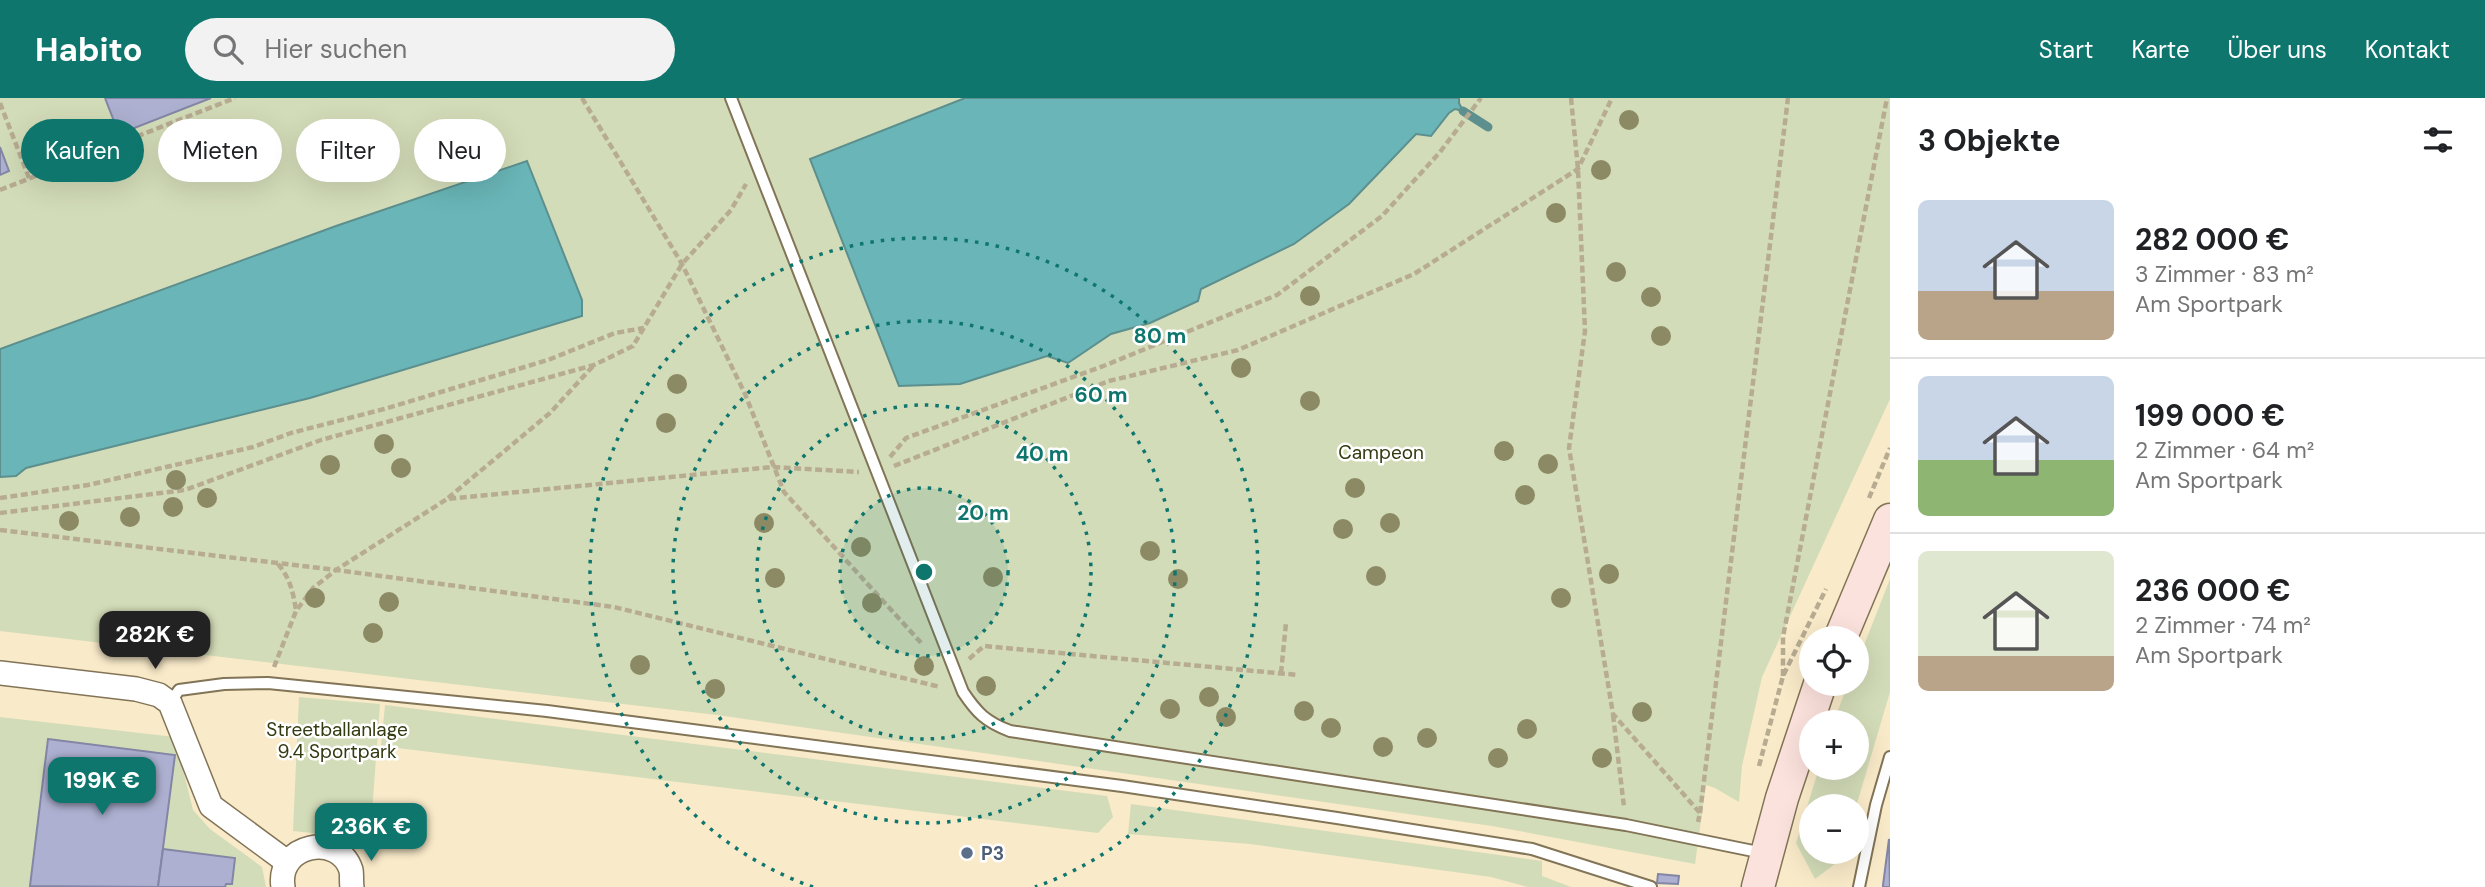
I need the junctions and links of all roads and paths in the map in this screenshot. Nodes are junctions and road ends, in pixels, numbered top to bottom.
1 (235, 98) edge
2 (582, 98) edge
3 (1480, 98) edge
4 (1571, 98) edge
5 (1612, 98) edge
6 (1788, 98) edge
7 (1887, 98) edge
8 (731, 99) edge
9 (0, 103) edge
10 (144, 133) edge
11 (21, 157) edge
12 (755, 166) junction
13 (1578, 169) junction
14 (21, 181) edge
15 (0, 190) edge
16 (682, 264) junction
17 (644, 328) junction
18 (594, 365) junction
19 (1890, 447) edge
20 (772, 467) junction
21 (876, 474) junction
22 (0, 498) edge
23 (447, 499) junction
24 (1879, 511) edge
25 (0, 513) edge
26 (0, 530) edge
27 (277, 563) junction
28 (336, 570) junction
29 (1829, 583) dead end
30 (296, 611) junction
31 (1286, 623) dead end
32 (1844, 626) edge
33 (954, 672) junction
34 (0, 673) edge
35 (1281, 673) junction
36 (1298, 675) dead end
37 (1783, 676) junction
38 (268, 683) junction
39 (963, 692) junction
40 (1816, 696) edge
41 (170, 703) junction
42 (1613, 714) junction
43 (1890, 757) edge
44 (1757, 772) dead end
45 (1700, 813) junction
46 (1626, 825) junction
47 (1696, 840) junction
48 (1767, 854) junction
49 (287, 862) junction
50 (283, 887) edge
51 (352, 887) edge
52 (1651, 887) edge
53 (1758, 887) edge
54 (1859, 887) edge

1 - 10 path
2 - 16 path
3 - 21 path
4 - 13 path
5 - 13 path
6 - 45 path
7 - 37 path
8 - 12 lane
9 - 11 path
12 - 16 path
12 - 21 lane
13 - 21 path
13 - 42 path
14 - 15 path
16 - 17 path
16 - 20 path
17 - 18 path
17 - 22 path
18 - 23 path
18 - 25 path
19 - 24 path
20 - 21 path
20 - 23 path
20 - 33 path
21 - 33 lane
23 - 28 path
24 - 32 main road
26 - 27 path
27 - 28 path
27 - 30 path
28 - 30 path
28 - 39 path
29 - 37 path
30 - 38 path
31 - 35 path
33 - 35 path
33 - 39 lane
34 - 41 street
35 - 36 path
37 - 44 path
38 - 41 lane
38 - 52 lane
39 - 46 lane
40 - 48 main road
41 - 49 street
42 - 45 path
42 - 46 path
43 - 54 lane
45 - 47 path
46 - 47 lane
47 - 48 lane
48 - 53 main road
49 - 50 street
49 - 51 street

